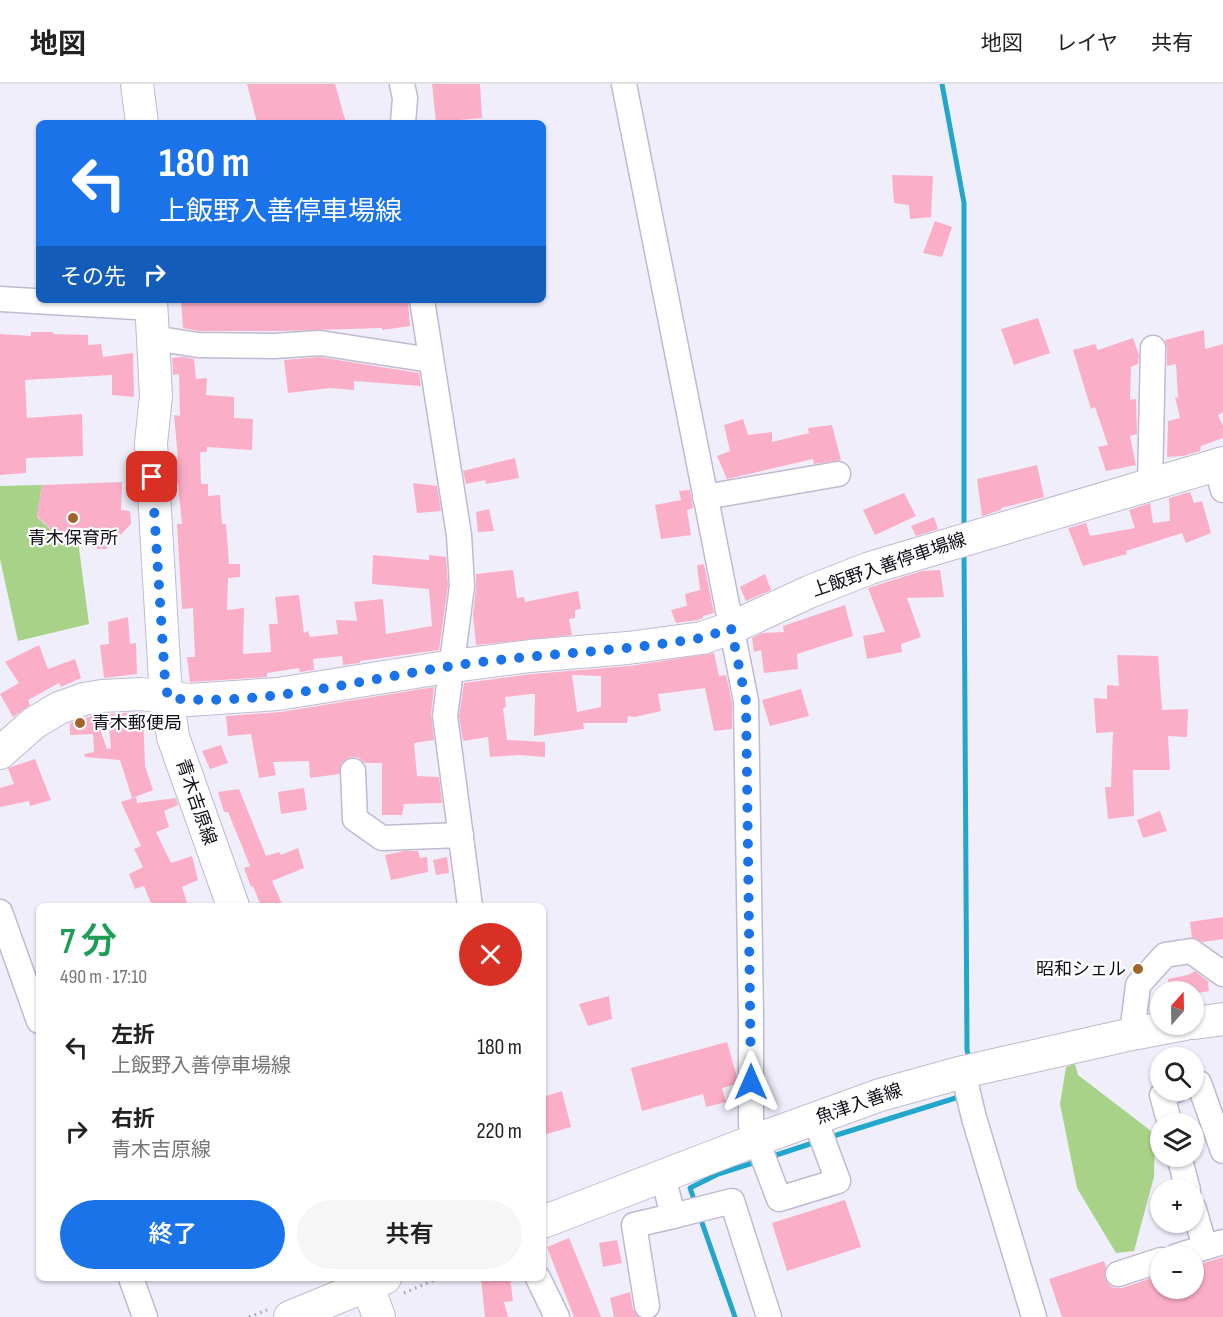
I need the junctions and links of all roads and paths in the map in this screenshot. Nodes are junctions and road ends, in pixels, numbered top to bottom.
1 (137, 84) edge
2 (402, 84) edge
3 (624, 84) edge
4 (142, 120) edge
5 (403, 120) edge
6 (0, 299) edge
7 (36, 300) edge
8 (121, 303) edge
9 (422, 303) edge
10 (151, 304) edge
11 (153, 338) junction
12 (1153, 348) dead end
13 (431, 360) junction
14 (1221, 473) edge
15 (838, 474) dead end
16 (1150, 484) junction
17 (705, 497) junction
18 (731, 628) junction
19 (453, 666) junction
20 (168, 698) junction
21 (0, 753) edge
22 (353, 771) dead end
23 (461, 835) junction
24 (232, 903) edge
25 (470, 903) edge
26 (0, 912) edge
27 (1223, 974) edge
28 (36, 1013) edge
29 (1223, 1019) edge
30 (1204, 1022) edge
31 (1150, 1031) edge
32 (1132, 1034) junction
33 (963, 1072) junction
34 (1204, 1097) edge
35 (815, 1119) junction
36 (756, 1140) junction
37 (1223, 1151) edge
38 (663, 1176) junction
39 (673, 1216) junction
40 (546, 1221) edge
41 (1204, 1226) edge
42 (1214, 1244) edge
43 (1150, 1264) edge
44 (1118, 1274) dead end
45 (132, 1281) edge
46 (404, 1281) edge
47 (539, 1281) edge
48 (381, 1283) edge
49 (647, 1306) dead end
50 (145, 1317) edge
51 (290, 1317) edge
52 (379, 1317) edge
53 (557, 1317) edge
54 (769, 1317) edge
55 (1034, 1317) edge

1 - 4 main road
2 - 5 street
3 - 17 street
6 - 7 street
8 - 10 street
9 - 13 street
10 - 11 main road, 青木吉原線
11 - 13 street
11 - 20 main road, 青木吉原線
12 - 16 street
13 - 19 street
14 - 16 main road, 上飯野入善停車場線
15 - 17 street
16 - 18 main road, 上飯野入善停車場線
17 - 18 street
18 - 19 main road, 上飯野入善停車場線
18 - 36 street
19 - 20 main road, 上飯野入善停車場線
19 - 23 street
20 - 21 main road, 上飯野入善停車場線
20 - 24 main road, 青木吉原線
22 - 23 street
23 - 25 street
26 - 28 street
27 - 32 street
29 - 30 main road
31 - 32 main road, 魚津入善線
32 - 33 main road, 魚津入善線
33 - 35 main road, 魚津入善線
33 - 55 street
34 - 37 street
35 - 36 main road, 魚津入善線
35 - 36 street
36 - 38 main road, 魚津入善線
38 - 39 street
38 - 40 main road, 魚津入善線
39 - 49 street
39 - 54 street
41 - 42 street
43 - 44 street
45 - 50 street
46 - 48 path
47 - 53 street
48 - 51 main road
48 - 52 main road

